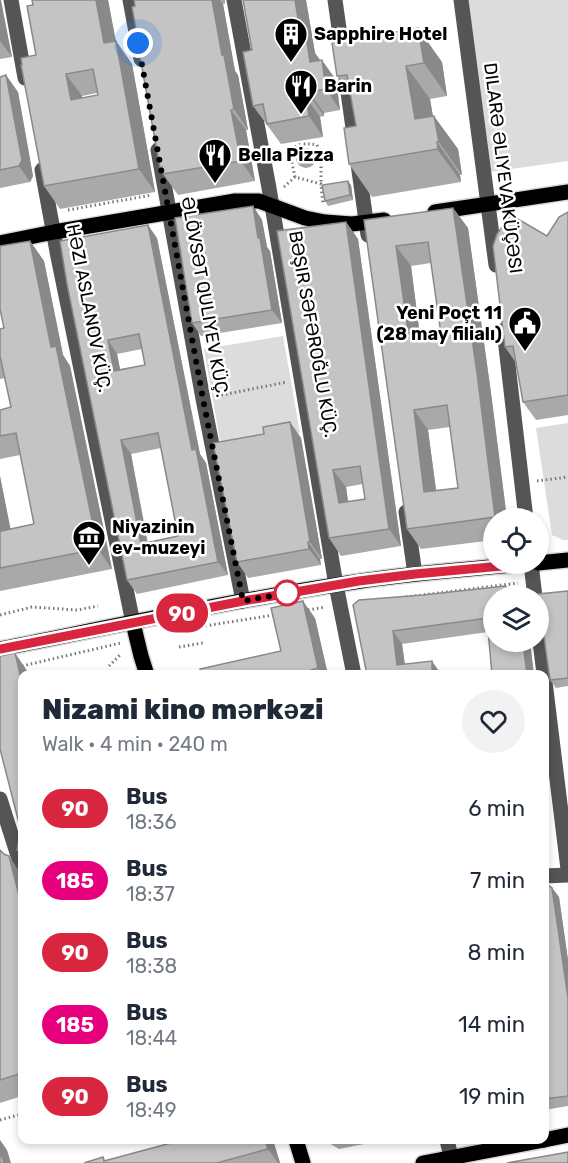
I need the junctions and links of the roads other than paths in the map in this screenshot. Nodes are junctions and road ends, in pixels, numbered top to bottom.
1 (11, 0) edge
2 (130, 0) edge
3 (234, 0) edge
4 (335, 0) edge
5 (461, 0) edge
6 (143, 68) edge
7 (27, 90) edge
8 (155, 136) edge
9 (40, 157) edge
10 (568, 192) edge
11 (489, 204) junction
12 (271, 205) junction
13 (169, 212) junction
14 (422, 214) edge
15 (400, 218) edge
16 (366, 223) junction
17 (54, 232) junction
18 (0, 243) edge
19 (369, 246) edge
20 (497, 274) edge
21 (503, 321) edge
22 (404, 492) edge
23 (525, 508) edge
24 (568, 560) edge
25 (549, 562) edge
26 (483, 568) edge
27 (415, 574) junction
28 (336, 585) junction
29 (243, 601) junction
30 (133, 623) junction
31 (0, 649) edge
32 (541, 652) edge
33 (145, 670) edge
34 (353, 670) edge
35 (544, 670) edge
36 (549, 714) edge
37 (0, 799) edge
38 (18, 856) edge
39 (568, 869) edge
40 (568, 875) edge
41 (549, 876) edge
42 (568, 1136) edge
43 (549, 1139) edge
44 (297, 1144) edge
45 (448, 1144) edge
46 (522, 1144) edge
47 (451, 1157) junction
48 (303, 1163) edge
49 (423, 1163) edge

1 - 7 street
2 - 6 street
3 - 12 street, BƏŞIR SƏFƏROĞLU KÜÇ.
4 - 16 street
5 - 11 street, DILARƏ ƏLIYEVA KÜÇƏSI
8 - 13 street, ƏLÖVSƏT QULIYEV KÜÇ.
9 - 17 street, HƏZI ASLANOV KÜÇ.
10 - 11 main road
11 - 14 main road
11 - 20 street, DILARƏ ƏLIYEVA KÜÇƏSI
12 - 13 main road
12 - 16 main road
12 - 28 street, BƏŞIR SƏFƏROĞLU KÜÇ.
13 - 17 main road
13 - 29 street, ƏLÖVSƏT QULIYEV KÜÇ.
15 - 16 main road
16 - 19 street
17 - 18 main road
17 - 30 street, HƏZI ASLANOV KÜÇ.
21 - 23 street
22 - 27 street
24 - 25 main road
26 - 27 main road
27 - 28 main road
28 - 29 main road
28 - 34 street, BƏŞIR SƏFƏROĞLU KÜÇ.
29 - 30 main road
30 - 31 main road
30 - 33 main road
32 - 35 street
36 - 39 street
37 - 38 street
40 - 41 street
42 - 43 main road
44 - 48 main road
45 - 47 street
46 - 47 main road
47 - 49 main road

